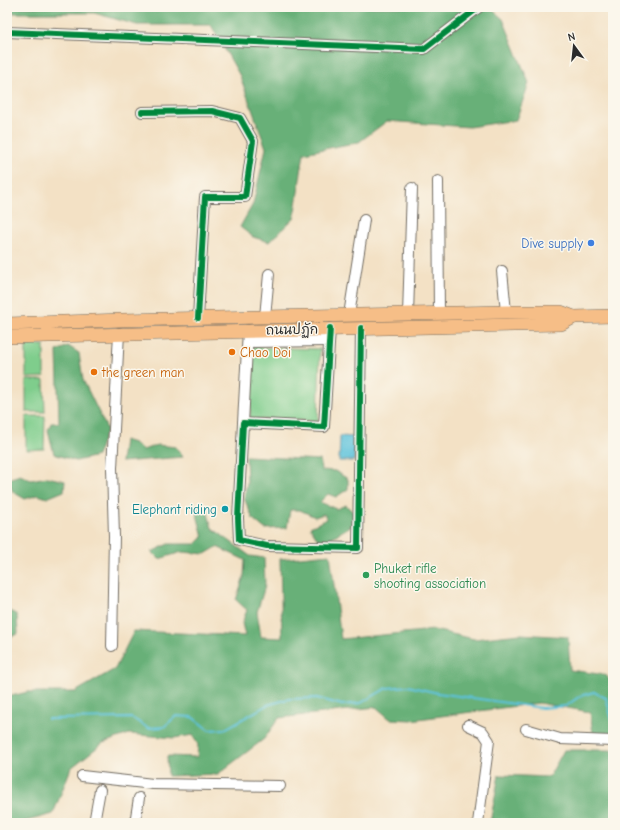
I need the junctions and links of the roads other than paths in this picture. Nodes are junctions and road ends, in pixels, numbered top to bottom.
1 (479, 7) edge
2 (7, 32) edge
3 (142, 112) dead end
4 (438, 181) dead end
5 (412, 188) dead end
6 (364, 220) dead end
7 (502, 271) dead end
8 (269, 274) dead end
9 (506, 312) junction
10 (439, 314) junction
11 (349, 315) junction
12 (408, 315) junction
13 (613, 316) edge
14 (265, 317) junction
15 (574, 317) junction
16 (198, 318) junction
17 (7, 324) edge
18 (361, 328) junction
19 (119, 333) junction
20 (329, 335) junction
21 (248, 336) junction
22 (7, 337) edge
23 (243, 424) junction
24 (112, 646) dead end
25 (468, 725) dead end
26 (526, 729) dead end
27 (613, 741) edge
28 (82, 776) dead end
29 (280, 786) dead end
30 (100, 790) dead end
31 (139, 798) dead end
32 (94, 823) edge
33 (135, 823) edge
34 (478, 823) edge

1 - 2 street
3 - 16 street
4 - 10 street
5 - 12 street
6 - 11 street
7 - 9 street
8 - 14 street
9 - 10 main road, ถนนปฏัก
9 - 15 main road, ถนนปฏัก
10 - 12 main road, ถนนปฏัก
11 - 12 main road, ถนนปฏัก
11 - 14 main road, ถนนปฏัก
13 - 15 main road, ถนนปฏัก
14 - 16 main road, ถนนปฏัก
15 - 18 main road, ถนนปฏัก
16 - 17 main road, ถนนปฏัก
18 - 20 main road, ถนนปฏัก
18 - 23 street
19 - 21 main road, ถนนปฏัก
19 - 22 main road, ถนนปฏัก
19 - 24 street
20 - 21 main road, ถนนปฏัก
20 - 23 street
21 - 23 street
25 - 34 street
26 - 27 street
28 - 29 street
30 - 32 street
31 - 33 street

